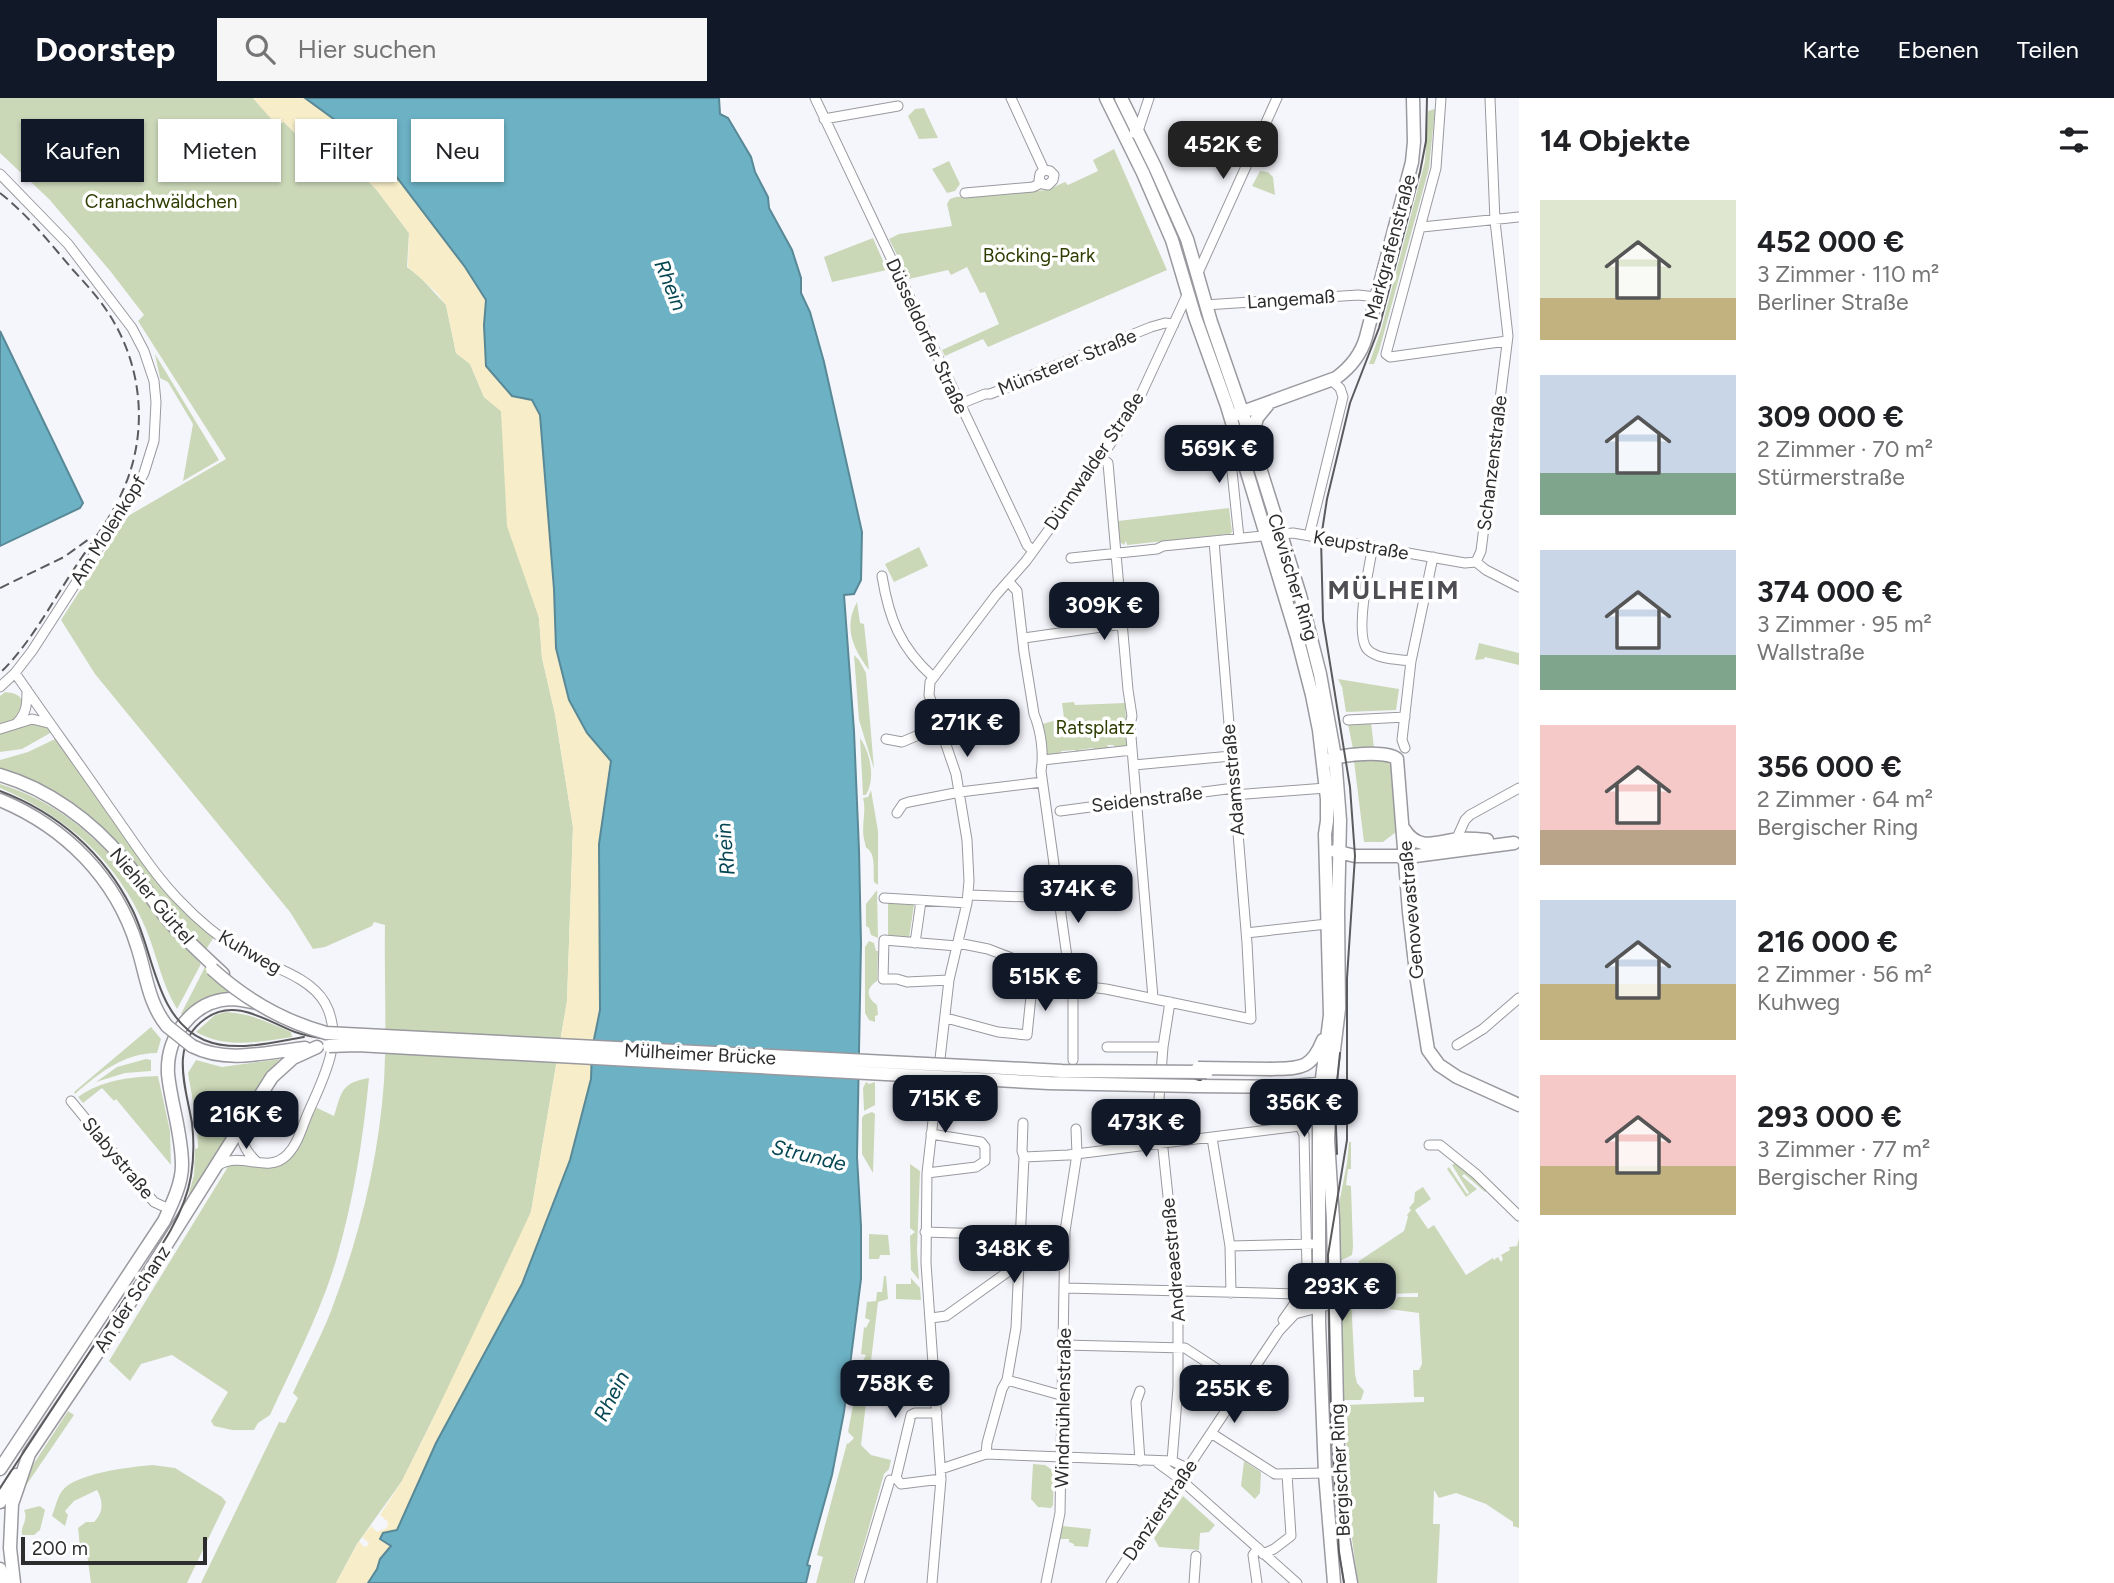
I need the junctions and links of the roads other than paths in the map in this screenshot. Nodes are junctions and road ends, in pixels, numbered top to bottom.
1 (815, 98) edge
2 (1011, 98) edge
3 (1106, 98) edge
4 (1148, 98) edge
5 (1277, 98) edge
6 (1413, 98) edge
7 (1441, 98) edge
8 (1490, 98) edge
9 (1124, 102) edge
10 (898, 106) dead end
11 (824, 119) junction
12 (1120, 126) junction
13 (1138, 131) junction
14 (0, 174) edge
15 (965, 193) dead end
16 (1519, 217) edge
17 (1495, 221) junction
18 (1422, 227) junction
19 (1172, 240) junction
20 (1192, 259) junction
21 (1196, 275) junction
22 (1188, 293) junction
23 (1372, 296) junction
24 (1205, 305) junction
25 (1174, 324) junction
26 (1507, 341) junction
27 (1331, 380) junction
28 (1270, 402) junction
29 (960, 404) junction
30 (1236, 414) junction
31 (1236, 438) junction
32 (1252, 442) junction
33 (1101, 458) junction
34 (1280, 534) junction
35 (1266, 535) junction
36 (1309, 536) junction
37 (1239, 538) junction
38 (1213, 541) junction
39 (1373, 546) junction
40 (1033, 551) junction
41 (1117, 554) junction
42 (1433, 557) junction
43 (1071, 558) dead end
44 (1476, 562) junction
45 (881, 576) dead end
46 (1009, 582) junction
47 (1519, 587) edge
48 (1123, 624) junction
49 (1024, 638) junction
50 (1411, 661) junction
51 (15, 673) junction
52 (933, 677) junction
53 (0, 687) edge
54 (27, 690) junction
55 (1405, 716) junction
56 (1349, 720) dead end
57 (17, 723) junction
58 (50, 724) junction
59 (940, 726) junction
60 (0, 729) edge
61 (886, 739) dead end
62 (1405, 748) dead end
63 (1132, 750) junction
64 (1231, 756) junction
65 (1335, 757) junction
66 (1043, 760) junction
67 (1134, 765) junction
68 (1323, 771) junction
69 (0, 777) edge
70 (1042, 782) junction
71 (1326, 788) junction
72 (1519, 788) edge
73 (960, 792) junction
74 (1234, 792) junction
75 (0, 800) edge
76 (1138, 801) junction
77 (1053, 812) junction
78 (897, 813) dead end
79 (1327, 821) junction
80 (1404, 829) junction
81 (1457, 839) junction
82 (1516, 843) edge
83 (1436, 844) junction
84 (1339, 853) junction
85 (1363, 856) junction
86 (1406, 857) junction
87 (884, 898) dead end
88 (1059, 898) junction
89 (968, 899) junction
90 (921, 901) junction
91 (1327, 924) junction
92 (1246, 933) junction
93 (915, 943) junction
94 (957, 945) junction
95 (200, 957) junction
96 (1338, 963) junction
97 (1034, 967) junction
98 (212, 969) joint
99 (1064, 978) junction
100 (948, 980) junction
101 (1073, 985) junction
102 (1153, 998) junction
103 (1519, 998) edge
104 (1170, 1002) junction
105 (258, 1003) junction
106 (946, 1018) junction
107 (300, 1023) joint
108 (1328, 1030) junction
109 (1457, 1045) dead end
110 (1107, 1047) dead end
111 (1163, 1047) junction
112 (314, 1048) junction
113 (1073, 1060) dead end
114 (1271, 1069) junction
115 (1324, 1081) junction
116 (1254, 1087) junction
117 (1280, 1087) junction
118 (1159, 1100) dead end
119 (71, 1101) dead end
120 (1519, 1105) edge
121 (1319, 1116) junction
122 (1023, 1124) dead end
123 (242, 1125) junction
124 (1076, 1129) dead end
125 (1161, 1130) dead end
126 (931, 1134) junction
127 (1212, 1138) junction
128 (1162, 1143) junction
129 (1429, 1145) dead end
130 (1023, 1154) junction
131 (1077, 1154) junction
132 (259, 1163) junction
133 (216, 1167) junction
134 (927, 1173) junction
135 (169, 1209) junction
136 (1519, 1216) edge
137 (1065, 1231) junction
138 (925, 1232) junction
139 (1021, 1235) junction
140 (1230, 1246) junction
141 (1315, 1247) junction
142 (1019, 1263) junction
143 (1311, 1271) junction
144 (1065, 1288) junction
145 (1178, 1291) junction
146 (1231, 1293) junction
147 (1300, 1294) junction
148 (1335, 1298) junction
149 (1319, 1308) junction
150 (1302, 1312) junction
151 (931, 1318) junction
152 (1319, 1328) junction
153 (1279, 1331) junction
154 (1064, 1345) junction
155 (1179, 1347) junction
156 (1335, 1357) junction
157 (1007, 1380) junction
158 (1242, 1386) junction
159 (1140, 1391) dead end
160 (1064, 1396) junction
161 (1263, 1399) dead end
162 (937, 1413) junction
163 (1211, 1433) junction
164 (29, 1454) junction
165 (986, 1454) junction
166 (1062, 1458) junction
167 (1140, 1461) junction
168 (1156, 1461) junction
169 (1172, 1461) junction
170 (3, 1462) edge
171 (1187, 1468) junction
172 (1325, 1473) junction
173 (941, 1474) junction
174 (1287, 1474) junction
175 (893, 1479) junction
176 (1180, 1479) junction
177 (0, 1502) edge
178 (0, 1547) edge
179 (1261, 1551) junction
180 (1196, 1556) dead end
181 (11, 1558) junction
182 (0, 1569) edge
183 (4, 1583) edge
184 (14, 1583) edge
185 (859, 1583) edge
186 (932, 1583) edge
187 (1046, 1583) edge
188 (1111, 1583) edge
189 (1194, 1583) edge
190 (1256, 1583) edge
191 (1297, 1583) edge
192 (1334, 1583) edge
193 (1350, 1583) edge

1 - 11 street, Düsseldorfer Straße
2 - 15 street
3 - 12 main road, Clevischer Ring
4 - 9 street
4 - 13 street
5 - 21 street
6 - 23 main road, Markgrafenstraße
7 - 18 street
8 - 17 street, Schanzenstraße
9 - 13 main road, Clevischer Ring
10 - 11 street
11 - 29 street, Düsseldorfer Straße
12 - 13 street
12 - 19 main road, Clevischer Ring
13 - 20 main road, Clevischer Ring
14 - 51 street, Am Molenkopf
16 - 17 street
17 - 18 street
17 - 26 street, Schanzenstraße
18 - 26 street
19 - 20 main road
19 - 22 main road, Clevischer Ring
20 - 21 main road, Clevischer Ring
21 - 22 main road
21 - 24 main road, Clevischer Ring
22 - 25 street, Dünnwalder Straße
22 - 30 main road, Clevischer Ring
23 - 24 street, Langemaß
23 - 27 main road, Markgrafenstraße
24 - 30 main road, Clevischer Ring
25 - 29 street, Münsterer Straße
25 - 33 street, Dünnwalder Straße
26 - 44 street, Schanzenstraße
27 - 28 main road, Markgrafenstraße
27 - 36 street
28 - 30 main road, Markgrafenstraße
28 - 32 main road
29 - 40 street, Düsseldorfer Straße
30 - 31 main road, Clevischer Ring
30 - 32 main road, Clevischer Ring
31 - 35 main road, Clevischer Ring
31 - 37 street, Clevischer Ring
32 - 34 main road, Clevischer Ring
33 - 40 street, Dünnwalder Straße
33 - 41 street
34 - 35 street, Keupstraße
34 - 36 street, Keupstraße
34 - 65 main road, Clevischer Ring
35 - 37 street, Keupstraße
35 - 68 main road, Clevischer Ring
36 - 39 street, Keupstraße
37 - 38 street, Keupstraße
38 - 41 street, Keupstraße
38 - 64 street, Adamsstraße
39 - 42 street, Keupstraße
39 - 50 street
40 - 46 street, Dünnwalder Straße
41 - 43 street, Keupstraße
41 - 48 street
42 - 44 street, Keupstraße
42 - 50 street
44 - 47 street, Keupstraße
45 - 52 street
46 - 49 street
46 - 52 street, Dünnwalder Straße
48 - 49 street
48 - 63 street
49 - 66 street
50 - 55 street
51 - 53 street, Am Molenkopf
51 - 54 street, Kuhweg
52 - 59 street
54 - 57 street
54 - 58 street, Kuhweg
55 - 56 street
55 - 62 street
57 - 58 street
57 - 60 street
58 - 132 street, Kuhweg
59 - 61 street
59 - 73 street
63 - 66 street
63 - 67 street
64 - 67 street
64 - 74 street, Adamsstraße
65 - 68 main road
65 - 80 main road, Genovevastraße
65 - 84 main road, Clevischer Ring
66 - 70 street
67 - 76 street
68 - 71 main road, Clevischer Ring
69 - 95 main road, Niehler Gürtel
70 - 73 street
70 - 77 street
71 - 74 street, Seidenstraße
71 - 79 main road, Clevischer Ring
72 - 81 street
73 - 78 street
73 - 89 street
74 - 76 street, Seidenstraße
74 - 92 street, Adamsstraße
75 - 112 main road, Niehler Gürtel, bridge
76 - 77 street, Seidenstraße
76 - 102 street
77 - 88 street
79 - 84 main road
79 - 91 main road, Clevischer Ring
80 - 83 main road
80 - 85 main road
80 - 86 main road, Genovevastraße
81 - 82 main road
81 - 83 main road
82 - 86 main road
83 - 86 main road
84 - 85 main road
84 - 96 main road, Clevischer Ring
85 - 86 main road
85 - 96 main road
86 - 120 main road, Genovevastraße
87 - 90 street
88 - 89 street
88 - 99 street
89 - 90 street
89 - 94 street
90 - 93 street
91 - 92 street
91 - 108 main road, Clevischer Ring
92 - 104 street, Adamsstraße
93 - 94 street
93 - 100 street
94 - 97 street
94 - 100 street
95 - 98 main road, Niehler Gürtel
95 - 107 main road, Niehler Gürtel, bridge
96 - 115 main road, Clevischer Ring
97 - 99 street
97 - 106 street
98 - 105 main road, Mülheimer Brücke, bridge
99 - 101 street
100 - 106 street
101 - 102 street
101 - 113 street
102 - 104 street
103 - 109 street
104 - 111 street
105 - 116 main road, Mülheimer Brücke, bridge
105 - 135 main road, An der Schanz
106 - 126 street
107 - 114 main road, Mülheimer Brücke, bridge
108 - 114 main road
108 - 115 main road, Bergischer Ring
110 - 111 street
111 - 118 street
112 - 116 main road, Mülheimer Brücke, bridge
112 - 123 main road, An der Schanz
114 - 115 main road
114 - 117 main road
115 - 117 main road, Mülheimer Brücke
115 - 121 main road, Bergischer Ring
115 - 148 main road, Bergischer Ring
116 - 117 main road, Mülheimer Brücke
117 - 121 main road
119 - 135 street, Slabystraße
121 - 141 main road, Bergischer Ring
122 - 130 street
123 - 132 street
123 - 133 main road, An der Schanz
124 - 131 street, Windmühlenstraße
125 - 128 street, Andreaestraße
126 - 134 street
126 - 134 street
127 - 128 street
127 - 140 street
127 - 141 street, Bergischer Ring
128 - 131 street
128 - 145 street, Andreaestraße
129 - 136 street
130 - 131 street
130 - 139 street
131 - 137 street, Windmühlenstraße
132 - 133 street, Kuhweg
133 - 164 main road, An der Schanz
134 - 138 street
135 - 170 main road, An der Schanz
137 - 142 street
137 - 144 street, Windmühlenstraße
138 - 139 street
138 - 151 street
139 - 142 street
140 - 141 street
140 - 146 street
141 - 143 street, Danzierstraße
141 - 143 street, Bergischer Ring
141 - 149 main road, Bergischer Ring
142 - 151 street
142 - 157 street
143 - 147 street, Danzierstraße
144 - 145 street
144 - 154 street, Windmühlenstraße
145 - 146 street
145 - 155 street, Andreaestraße
146 - 147 street
147 - 153 street, Danzierstraße
148 - 149 street, Danzierstraße
148 - 156 main road, Bergischer Ring
149 - 150 street, Danzierstraße
149 - 152 main road, Bergischer Ring
150 - 152 street
150 - 153 street, Danzierstraße
151 - 162 street
152 - 156 main road
152 - 172 main road, Bergischer Ring
153 - 158 street, Danzierstraße
154 - 155 street
154 - 160 street, Windmühlenstraße
155 - 158 street
155 - 169 street, Andreaestraße
156 - 193 main road, Bergischer Ring
157 - 160 street
157 - 165 street
158 - 161 street
158 - 163 street, Danzierstraße
159 - 167 street
160 - 166 street, Windmühlenstraße
162 - 173 street
162 - 175 street
163 - 171 street, Danzierstraße
163 - 174 street
164 - 177 main road
164 - 181 main road, An der Schanz
165 - 166 street
165 - 173 street
166 - 167 street
166 - 187 street, Windmühlenstraße
167 - 168 street
168 - 169 street
168 - 176 street
169 - 171 street
171 - 176 street, Danzierstraße
172 - 174 street
172 - 192 main road, Bergischer Ring
173 - 175 street
173 - 186 street
174 - 179 street
175 - 185 street
176 - 179 street
176 - 188 street, Danzierstraße
178 - 181 main road
179 - 190 street
179 - 191 street
180 - 189 street
181 - 184 main road, An der Schanz
182 - 183 main road

